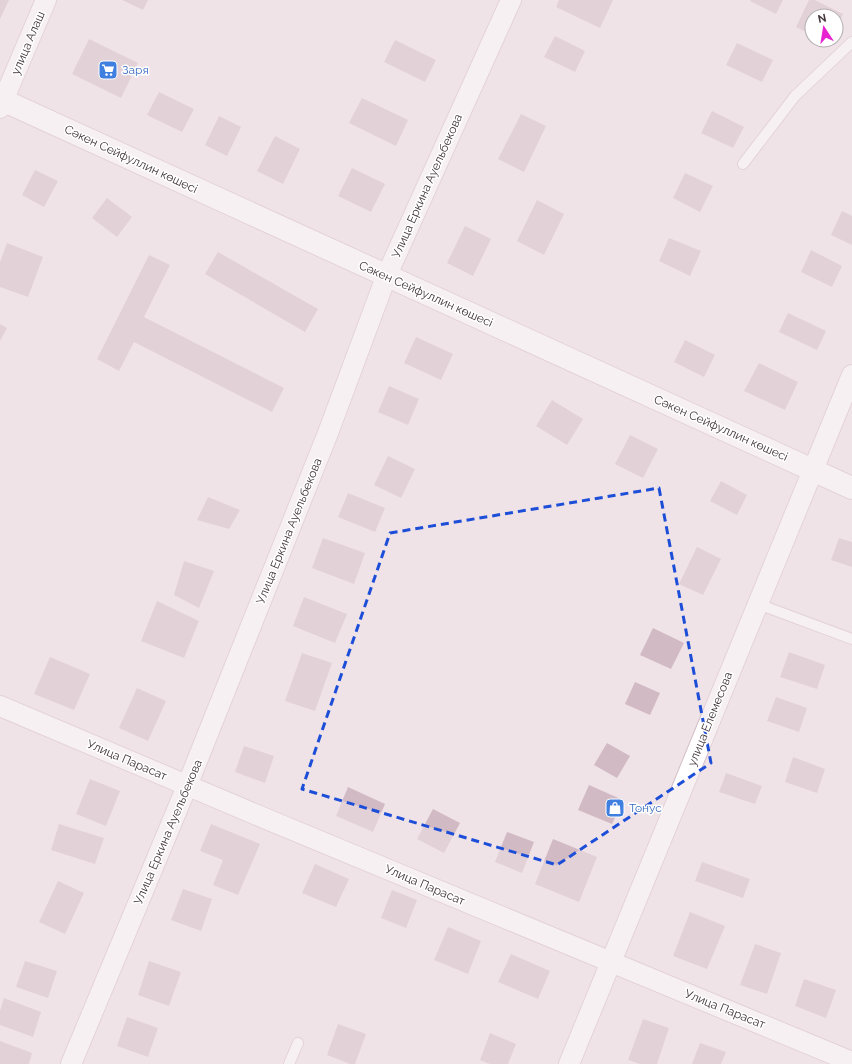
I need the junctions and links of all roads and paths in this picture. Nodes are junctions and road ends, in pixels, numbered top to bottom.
1 (46, 0) edge
2 (511, 0) edge
3 (852, 42) edge
4 (1, 103) edge
5 (743, 164) dead end
6 (386, 277) junction
7 (852, 375) edge
8 (812, 470) junction
9 (852, 488) edge
10 (758, 604) junction
11 (852, 638) edge
12 (0, 706) edge
13 (187, 786) junction
14 (611, 963) junction
15 (298, 1043) dead end
16 (852, 1062) edge
17 (71, 1064) edge
18 (289, 1064) edge
19 (569, 1064) edge

1 - 4 street, улица Алаш
2 - 6 street, Улица Еркина Ауельбекова
3 - 5 lane
4 - 6 street, Сәкен Сейфуллин көшесі
6 - 8 street, Сәкен Сейфуллин көшесі
6 - 13 street, Улица Еркина Ауельбекова
7 - 8 street, улица Елемесова
8 - 9 street, Сәкен Сейфуллин көшесі
8 - 10 street, улица Елемесова
10 - 11 lane
10 - 14 street, улица Елемесова
12 - 13 street, Улица Парасат
13 - 14 street, Улица Парасат
13 - 17 street, Улица Еркина Ауельбекова
14 - 16 street, Улица Парасат
14 - 19 street, улица Елемесова
15 - 18 lane

